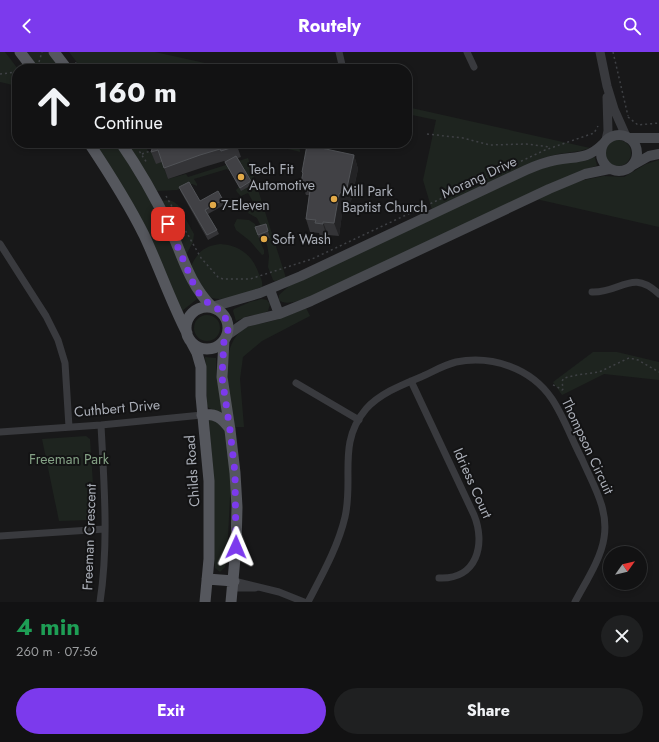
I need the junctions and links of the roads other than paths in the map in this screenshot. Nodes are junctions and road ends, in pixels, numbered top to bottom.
1 (20, 52) edge
2 (54, 52) edge
3 (339, 52) edge
4 (467, 52) edge
5 (600, 52) edge
6 (29, 64) edge
7 (69, 64) edge
8 (342, 64) edge
9 (474, 66) dead end
10 (607, 86) junction
11 (627, 137) junction
12 (659, 138) edge
13 (605, 142) junction
14 (92, 148) edge
15 (124, 148) edge
16 (659, 154) edge
17 (633, 165) junction
18 (609, 169) junction
19 (0, 244) edge
20 (270, 290) junction
21 (592, 292) dead end
22 (659, 294) edge
23 (212, 307) junction
24 (279, 314) junction
25 (189, 337) junction
26 (225, 338) junction
27 (411, 381) junction
28 (296, 383) dead end
29 (202, 415) junction
30 (359, 420) junction
31 (100, 425) junction
32 (70, 427) junction
33 (230, 430) junction
34 (0, 432) edge
35 (105, 529) junction
36 (0, 536) edge
37 (439, 578) dead end
38 (207, 582) junction
39 (233, 585) junction
40 (100, 602) edge
41 (205, 602) edge
42 (232, 602) edge
43 (304, 602) edge
44 (308, 602) edge
45 (575, 602) edge

1 - 6 main road
2 - 7 main road
3 - 8 street
4 - 9 street
5 - 10 street
10 - 11 street
10 - 13 street
11 - 12 main road
11 - 13 main road
11 - 17 main road
13 - 18 main road
13 - 20 main road, Morang Drive
14 - 25 main road, Childs Road
15 - 23 main road
16 - 17 main road
17 - 18 main road
18 - 24 main road
19 - 32 street
20 - 23 main road, Morang Drive
20 - 24 main road
21 - 22 street
23 - 25 main road
23 - 26 main road
24 - 26 main road
25 - 26 main road
25 - 29 main road, Childs Road
26 - 33 main road
27 - 30 street, Thompson Circuit
27 - 37 street, Idriess Court
27 - 45 street, Thompson Circuit
28 - 30 street
29 - 31 street, Cuthbert Drive
29 - 33 main road, Cuthbert Drive
29 - 38 main road, Childs Road
30 - 44 street, Thompson Circuit
31 - 32 street, Cuthbert Drive
31 - 35 street, Freeman Crescent
32 - 34 street, Cuthbert Drive
33 - 39 main road
35 - 36 street
35 - 40 street, Freeman Crescent
38 - 39 main road
38 - 41 main road, Childs Road
39 - 42 main road
39 - 43 street

